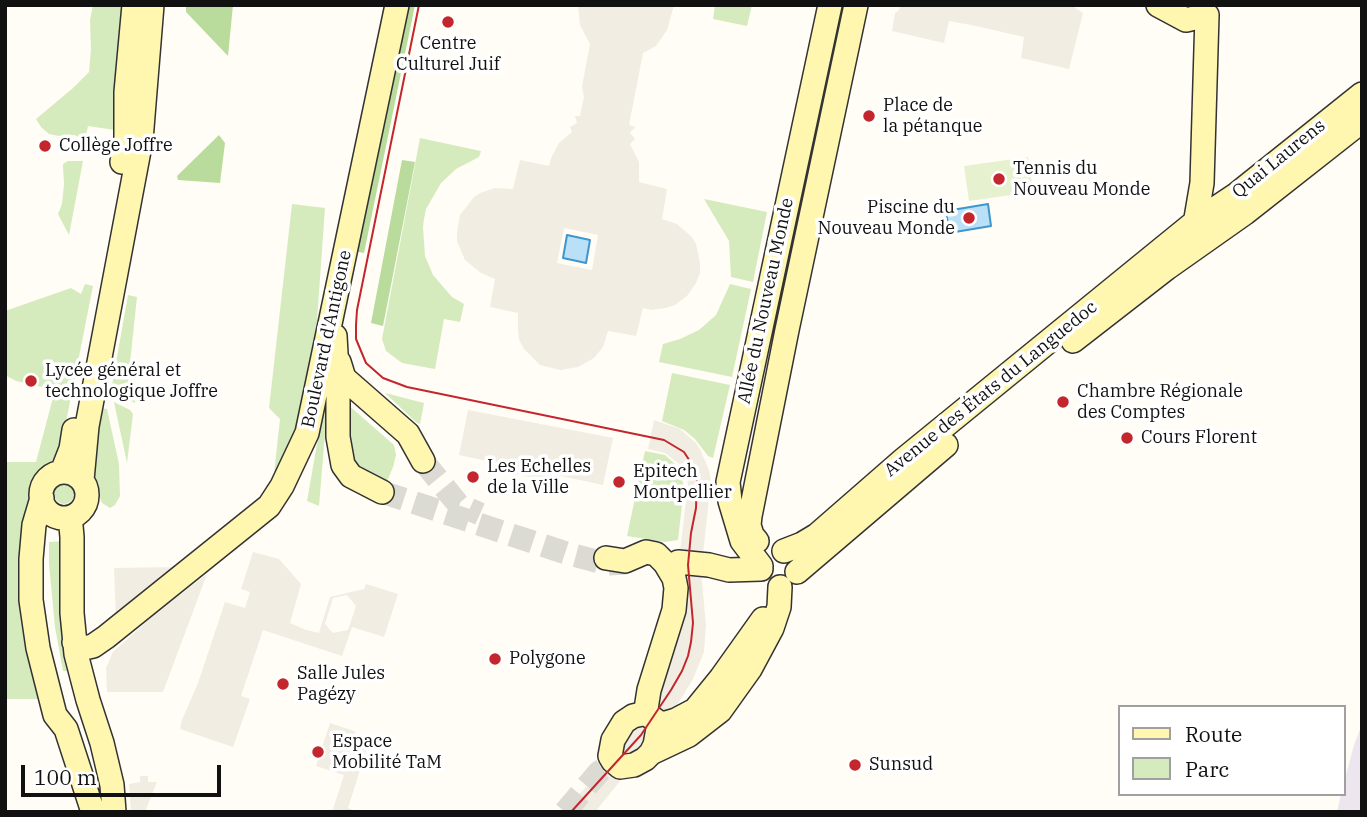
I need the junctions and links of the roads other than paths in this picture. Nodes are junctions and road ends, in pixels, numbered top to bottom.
1 (134, 5) edge
2 (152, 5) edge
3 (397, 5) edge
4 (830, 5) edge
5 (856, 5) edge
6 (1158, 5) edge
7 (1362, 94) edge
8 (1362, 121) edge
9 (1201, 189) junction
10 (1217, 207) junction
11 (1245, 213) junction
12 (1195, 222) junction
13 (1191, 250) junction
14 (332, 309) junction
15 (336, 354) junction
16 (423, 461) tunnel mouth
17 (730, 472) junction
18 (72, 476) junction
19 (758, 477) junction
20 (382, 492) tunnel mouth
21 (54, 511) junction
22 (739, 528) junction
23 (606, 558) tunnel mouth
24 (678, 562) dead end
25 (709, 565) junction
26 (774, 569) junction
27 (74, 636) junction
28 (653, 719) junction
29 (651, 753) junction
30 (93, 812) edge
31 (114, 812) edge

1 - 18 street
2 - 18 street
3 - 14 street, Boulevard d'Antigone
4 - 17 street, Allée du Nouveau Monde
5 - 19 street, Allée du Nouveau Monde
6 - 9 street
7 - 10 street, Quai Laurens
8 - 11 street, Avenue des États du Languedoc
9 - 10 street
9 - 12 street
10 - 11 street
10 - 12 street, Quai Laurens
11 - 13 street, Avenue des États du Languedoc
12 - 13 street
12 - 26 street, Avenue des États du Languedoc
13 - 26 street, Avenue des États du Languedoc
14 - 15 street
14 - 27 street, Boulevard d'Antigone
15 - 16 street
15 - 20 street
17 - 19 street
17 - 22 street, Allée du Nouveau Monde
18 - 21 street
18 - 21 street
19 - 26 street, Allée du Nouveau Monde
21 - 27 street
21 - 30 street
22 - 25 street
22 - 26 street, Allée du Nouveau Monde
23 - 28 street
24 - 25 street
25 - 26 street
26 - 28 street
26 - 29 street
27 - 31 street
28 - 29 street
28 - 29 street

